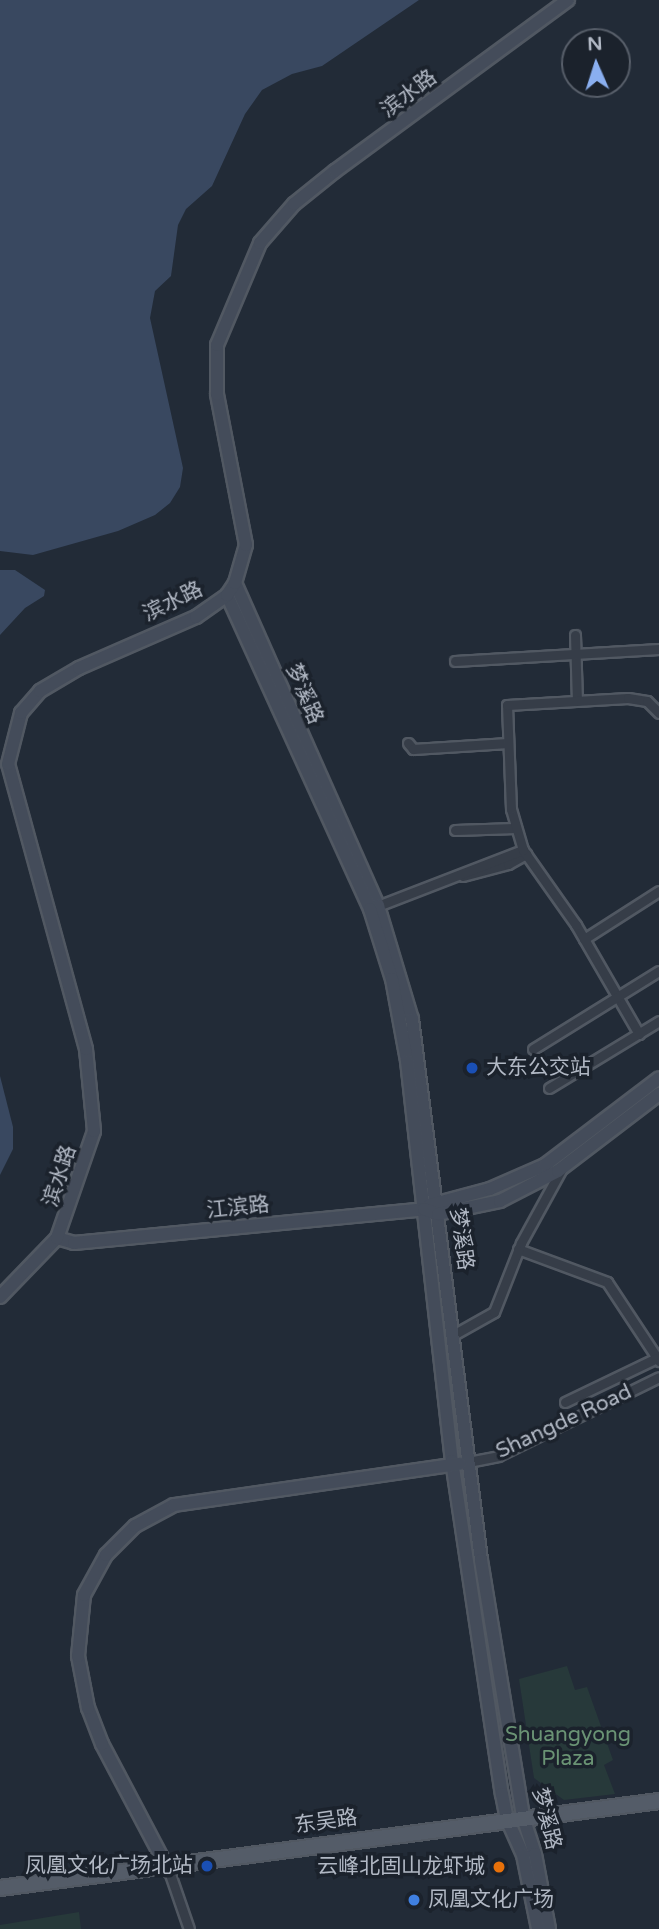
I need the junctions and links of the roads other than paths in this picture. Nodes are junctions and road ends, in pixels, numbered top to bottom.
1 (568, 0) edge
2 (235, 583) junction
3 (227, 596) junction
4 (575, 635) dead end
5 (659, 649) edge
6 (575, 654) junction
7 (454, 661) dead end
8 (577, 701) junction
9 (659, 713) edge
10 (408, 743) dead end
11 (508, 743) junction
12 (515, 828) junction
13 (456, 830) dead end
14 (525, 852) junction
15 (659, 891) edge
16 (374, 908) junction
17 (584, 939) junction
18 (659, 971) edge
19 (617, 997) junction
20 (659, 1021) edge
21 (639, 1034) junction
22 (533, 1049) dead end
23 (659, 1078) edge
24 (549, 1088) dead end
25 (659, 1094) edge
26 (563, 1167) junction
27 (436, 1200) junction
28 (424, 1209) junction
29 (438, 1214) junction
30 (57, 1238) junction
31 (518, 1249) junction
32 (0, 1297) edge
33 (453, 1335) junction
34 (658, 1359) edge
35 (659, 1377) edge
36 (565, 1402) dead end
37 (468, 1462) junction
38 (453, 1465) junction
39 (659, 1801) edge
40 (659, 1808) edge
41 (525, 1821) junction
42 (508, 1822) junction
43 (167, 1868) junction
44 (0, 1888) edge
45 (0, 1894) edge
46 (188, 1929) edge
47 (538, 1929) edge
48 (549, 1929) edge

1 - 2 main road, 滨水路
2 - 3 main road, 滨水路
2 - 16 main road, 梦溪路
3 - 16 main road, 梦溪路
3 - 30 main road, 滨水路
4 - 6 street
5 - 6 street
6 - 7 street
6 - 8 street
8 - 9 street
8 - 11 street
10 - 11 street
11 - 12 street
12 - 13 street
12 - 14 street
14 - 16 street
14 - 17 street
15 - 17 street
16 - 27 main road, 梦溪路
16 - 28 main road, 梦溪路
17 - 19 street
18 - 19 street
19 - 21 street
19 - 22 street
20 - 21 street
21 - 24 street
23 - 27 main road
25 - 26 main road
26 - 29 main road
26 - 31 street
27 - 28 main road
27 - 29 main road, 梦溪路
28 - 29 main road, 江滨路
28 - 30 main road, 江滨路
28 - 38 main road, 梦溪路
29 - 33 main road, 梦溪路
30 - 32 main road, 滨水路
31 - 33 street
31 - 34 street
33 - 37 main road, 梦溪路
34 - 36 street
35 - 37 street, Shangde Road
37 - 38 main road
37 - 41 main road, 梦溪路
38 - 42 main road, 梦溪路
38 - 43 main road
39 - 41 main road, 东吴路
40 - 41 main road, 东吴路
41 - 42 main road, 东吴路
41 - 48 main road, 梦溪路
42 - 43 main road, 东吴路
42 - 47 main road, 梦溪路
43 - 44 main road, 东吴路
43 - 45 main road, 东吴路
43 - 46 street

